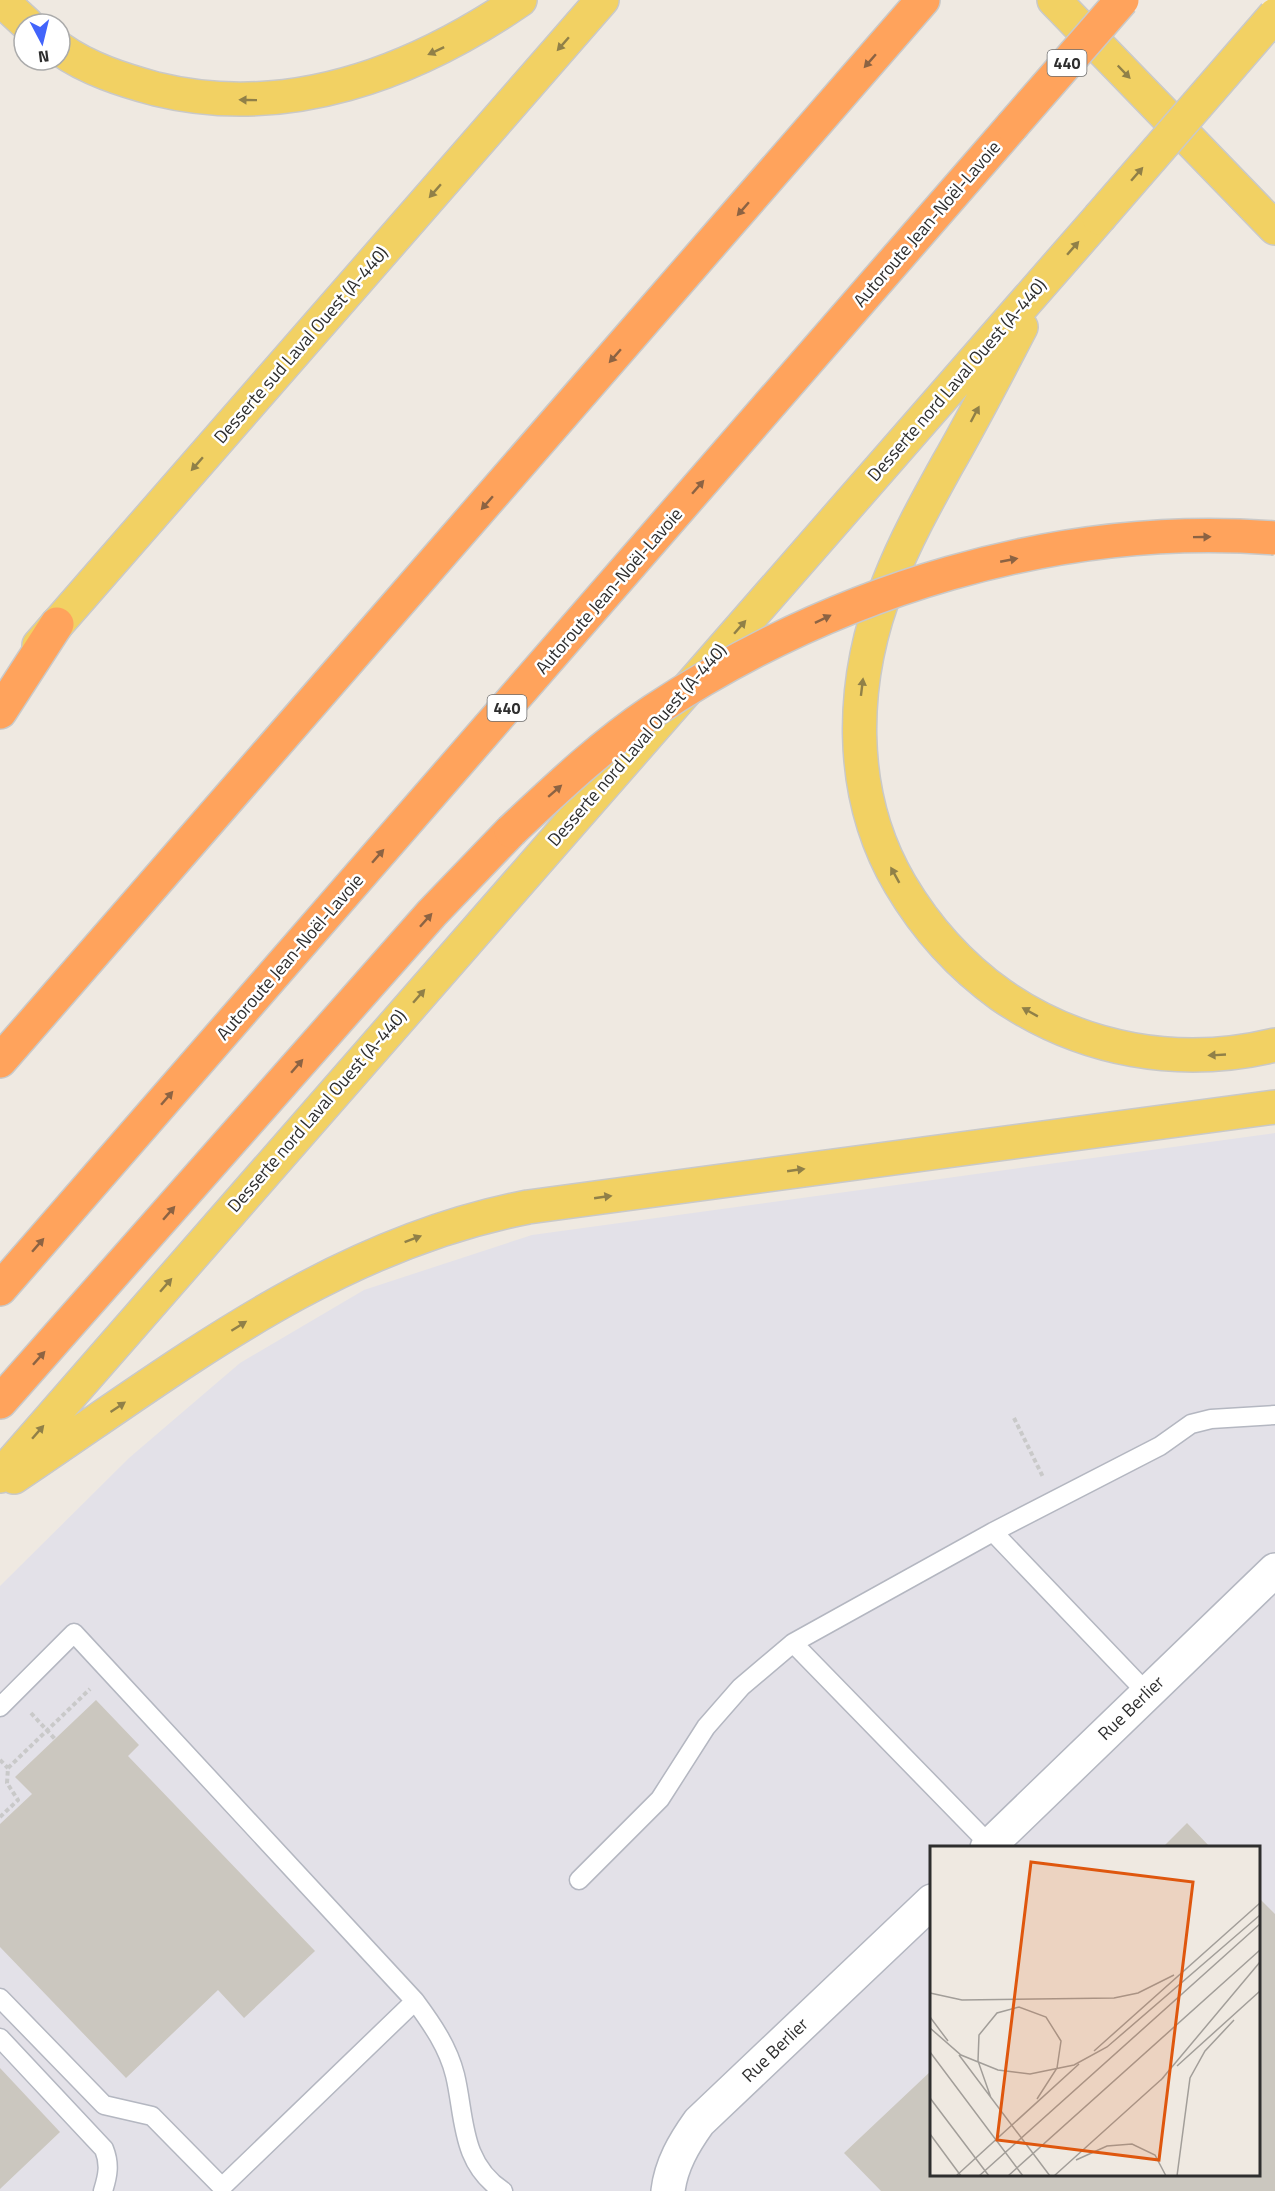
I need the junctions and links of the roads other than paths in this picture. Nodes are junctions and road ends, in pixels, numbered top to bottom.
1 (2, 0) edge
2 (520, 0) edge
3 (602, 0) edge
4 (1054, 0) edge
5 (1122, 0) edge
6 (916, 8) edge
7 (14, 12) edge
8 (1275, 15) edge
9 (72, 55) edge
10 (1275, 228) edge
11 (1048, 277) junction
12 (1275, 538) edge
13 (57, 624) junction
14 (0, 689) edge
15 (0, 712) edge
16 (1275, 1045) edge
17 (0, 1060) edge
18 (1275, 1107) edge
19 (0, 1289) edge
20 (0, 1402) edge
21 (1275, 1415) edge
22 (0, 1476) edge
23 (0, 1487) edge
24 (993, 1532) junction
25 (1275, 1570) edge
26 (793, 1643) junction
27 (1147, 1693) junction
28 (0, 1707) edge
29 (989, 1846) edge
30 (579, 1880) dead end
31 (930, 1903) edge
32 (0, 1998) edge
33 (415, 2001) junction
34 (0, 2038) edge
35 (103, 2191) edge
36 (503, 2191) edge
37 (668, 2191) edge

1 - 7 main road
2 -> 9 main road
3 -> 13 main road, Desserte sud Laval Ouest (A-440)
4 -> 10 main road
19 -> 5 highway, Autoroute Jean-Noël-Lavoie / 440, bridge
6 -> 17 highway
11 -> 8 main road, Desserte nord Laval Ouest (A-440), bridge
16 -> 11 main road
22 -> 11 main road, Desserte nord Laval Ouest (A-440)
20 -> 12 highway, bridge
13 - 14 main road, Desserte sud Laval Ouest (A-440)
13 - 15 highway
23 -> 18 main road
21 - 24 lane
24 - 26 lane
24 - 27 lane
25 - 27 street, Rue Berlier
26 - 29 lane
26 - 30 lane
27 - 29 street, Rue Berlier
28 - 33 lane
31 - 37 street, Rue Berlier
32 - 33 lane
33 - 36 lane
34 - 35 lane

